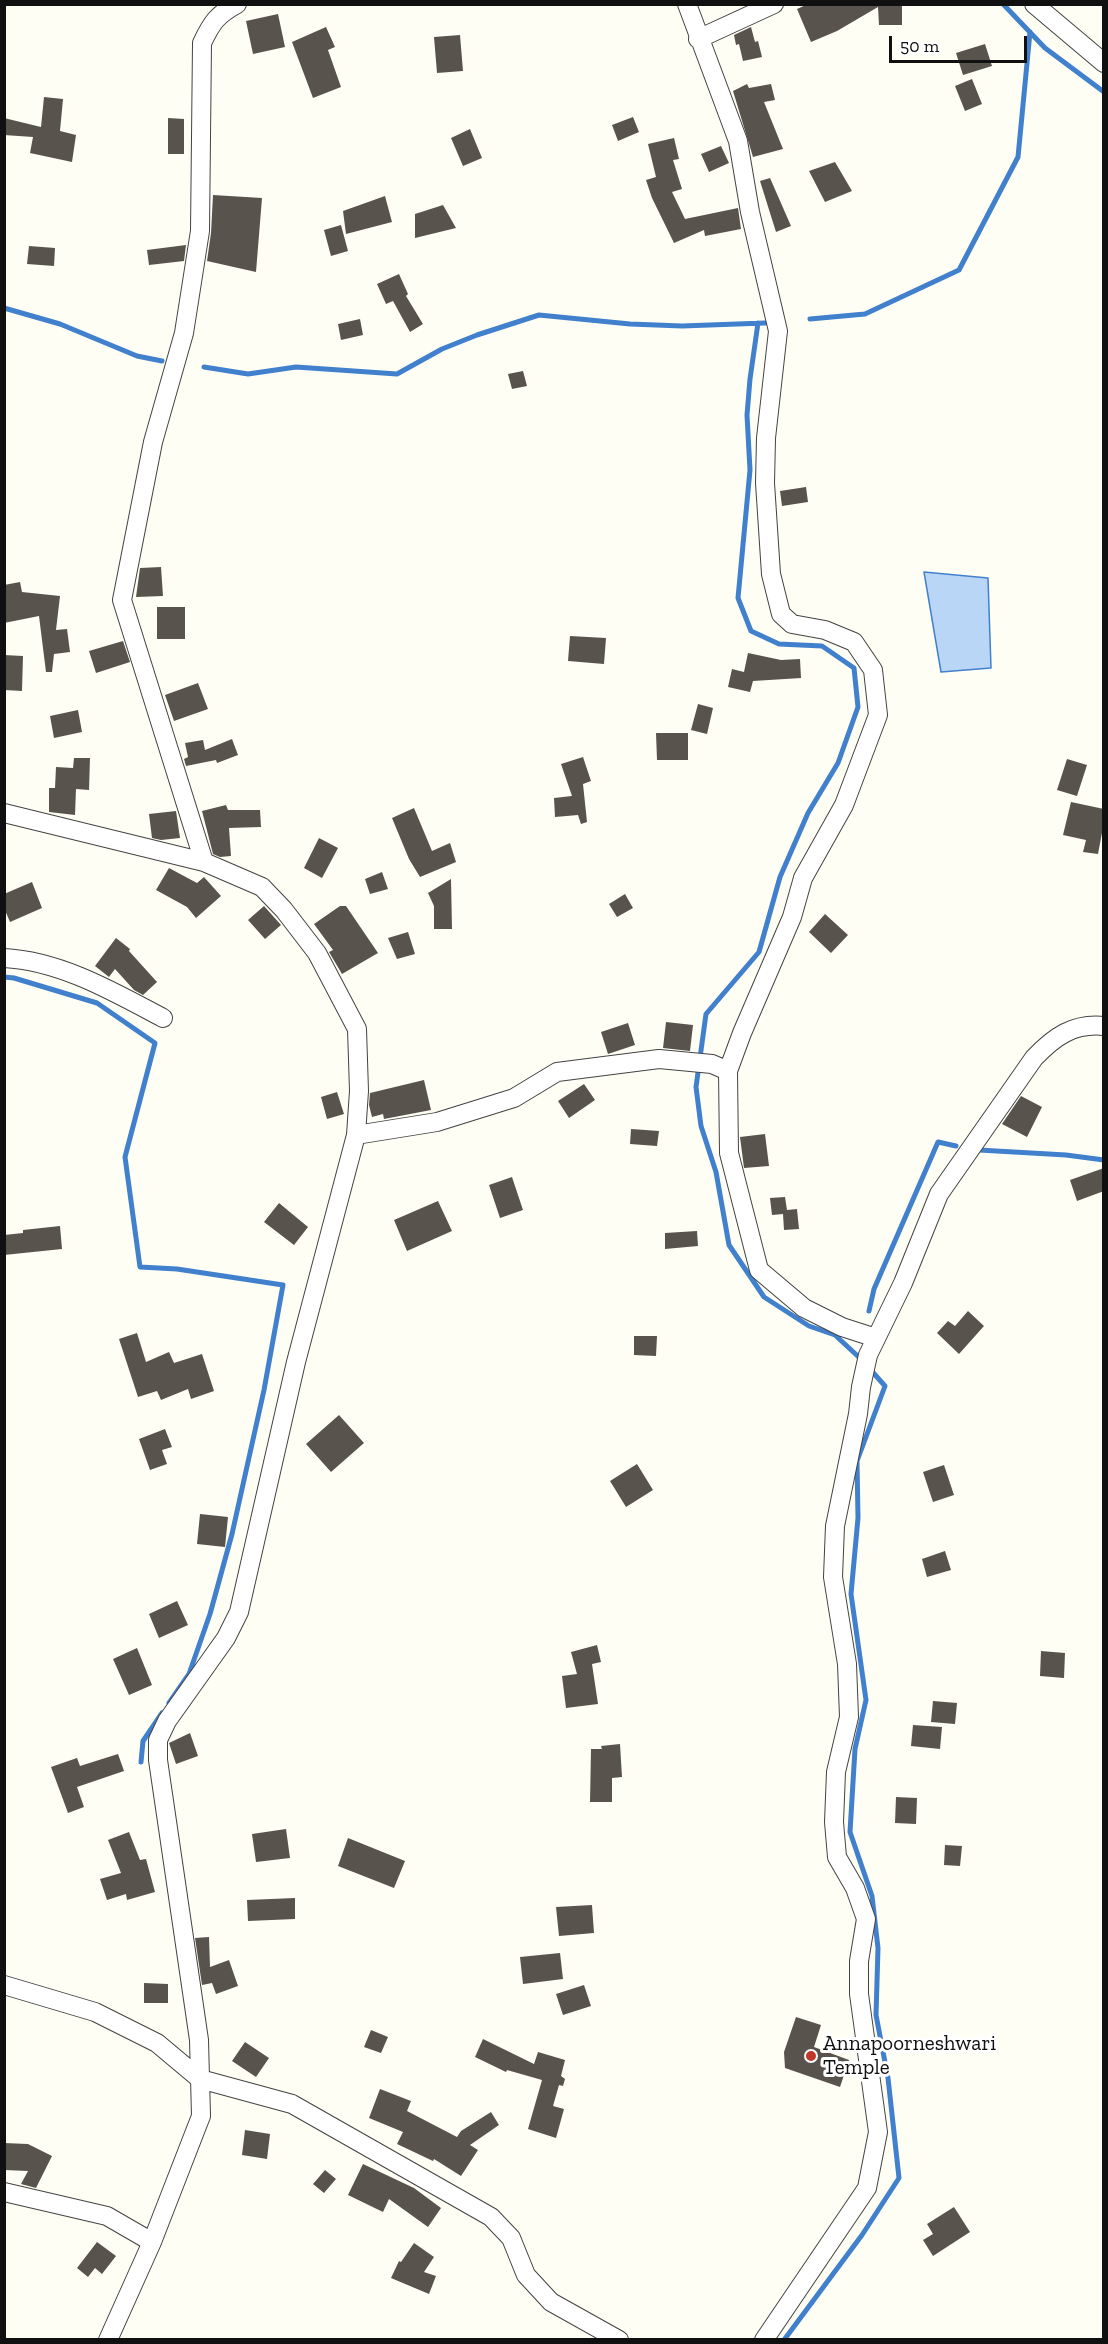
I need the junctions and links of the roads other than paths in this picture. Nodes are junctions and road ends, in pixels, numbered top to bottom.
1 (237, 4) edge
2 (687, 4) edge
3 (774, 4) edge
4 (1034, 4) edge
5 (213, 9) edge
6 (698, 39) junction
7 (1104, 63) edge
8 (4, 813) edge
9 (204, 862) junction
10 (4, 958) edge
11 (163, 1018) dead end
12 (1104, 1026) edge
13 (720, 1067) junction
14 (356, 1135) junction
15 (876, 1338) junction
16 (4, 1985) edge
17 (200, 2079) junction
18 (4, 2192) edge
19 (152, 2242) junction
20 (108, 2340) edge
21 (619, 2340) edge
22 (764, 2340) edge

1 - 5 street
2 - 6 street
3 - 6 street
4 - 7 street
5 - 9 street
6 - 13 street
8 - 9 street
9 - 14 street
10 - 11 street
12 - 15 street
13 - 14 street
13 - 15 street
14 - 17 street
15 - 22 street
16 - 17 street
17 - 19 street
17 - 21 street
18 - 19 street
19 - 20 street

